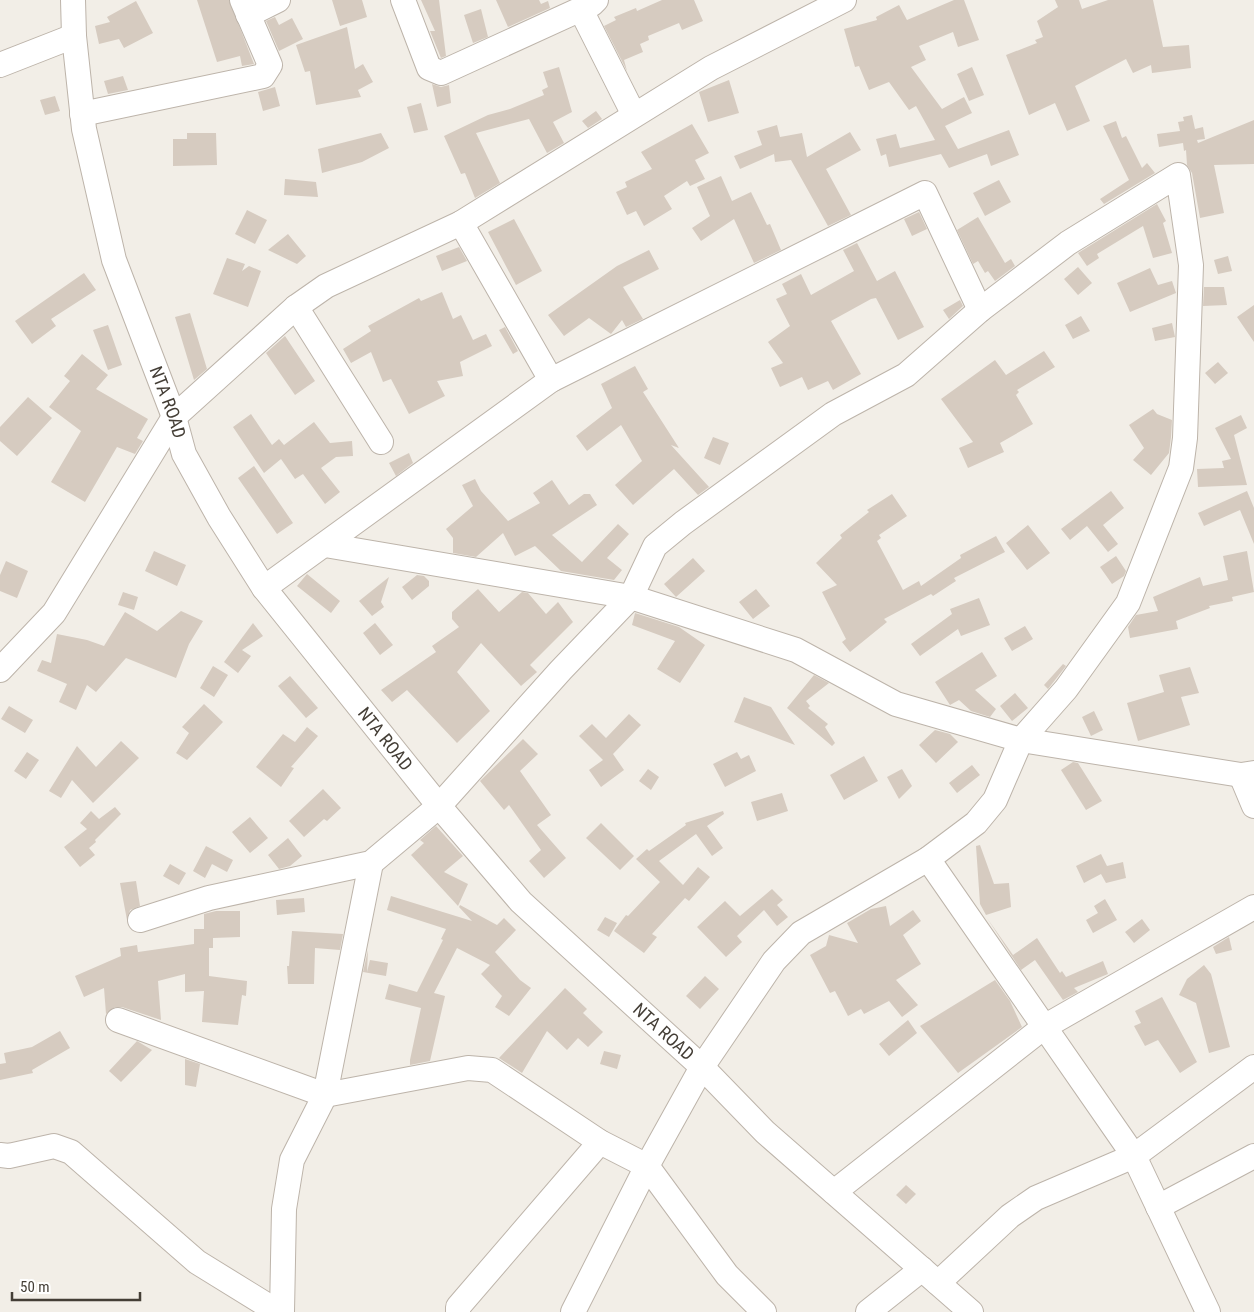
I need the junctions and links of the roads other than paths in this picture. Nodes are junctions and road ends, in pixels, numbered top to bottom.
1 (73, 0) edge
2 (278, 0) edge
3 (404, 0) edge
4 (844, 0) edge
5 (588, 5) edge
6 (245, 7) edge
7 (74, 36) junction
8 (0, 64) edge
9 (82, 114) junction
10 (634, 115) junction
11 (461, 223) junction
12 (296, 307) junction
13 (980, 310) junction
14 (551, 380) junction
15 (174, 417) junction
16 (381, 442) dead end
17 (325, 545) junction
18 (264, 588) junction
19 (631, 597) junction
20 (0, 670) edge
21 (1021, 740) junction
22 (1248, 774) edge
23 (439, 806) junction
24 (1254, 806) edge
25 (928, 859) junction
26 (371, 863) junction
27 (1254, 907) edge
28 (140, 920) dead end
29 (118, 1020) dead end
30 (1044, 1027) junction
31 (1254, 1067) edge
32 (702, 1068) junction
33 (325, 1095) junction
34 (600, 1142) junction
35 (0, 1155) edge
36 (1134, 1156) junction
37 (1254, 1156) edge
38 (647, 1166) junction
39 (834, 1192) junction
40 (1158, 1207) junction
41 (930, 1276) junction
42 (278, 1312) edge
43 (282, 1312) edge
44 (458, 1312) edge
45 (573, 1312) edge
46 (764, 1312) edge
47 (868, 1312) edge
48 (971, 1312) edge
49 (1208, 1312) edge

1 - 7 street, NTA ROAD
2 - 6 street
3 - 5 street
4 - 10 street
5 - 10 street
6 - 9 street
7 - 8 street
7 - 9 street, NTA ROAD
9 - 15 street, NTA ROAD
10 - 11 street
11 - 12 street
11 - 14 street
12 - 15 street
12 - 16 street
13 - 14 street
13 - 19 street
13 - 21 street
14 - 17 street
15 - 18 street, NTA ROAD
15 - 20 street
17 - 18 street
17 - 19 street
18 - 23 street, NTA ROAD
19 - 21 street
19 - 23 street
21 - 22 street
21 - 25 street
22 - 24 street
23 - 26 street
23 - 32 street, NTA ROAD
25 - 30 street
25 - 32 street
26 - 28 street
26 - 33 street
27 - 30 street
29 - 33 street
30 - 36 street
30 - 39 street
31 - 36 street
32 - 38 street
32 - 39 street, NTA ROAD
33 - 34 street
33 - 43 street
34 - 38 street
34 - 44 street
35 - 42 street
36 - 40 street
36 - 41 street
37 - 40 street
38 - 45 street
38 - 46 street
39 - 41 street, NTA ROAD
40 - 49 street
41 - 47 street
41 - 48 street, NTA ROAD

